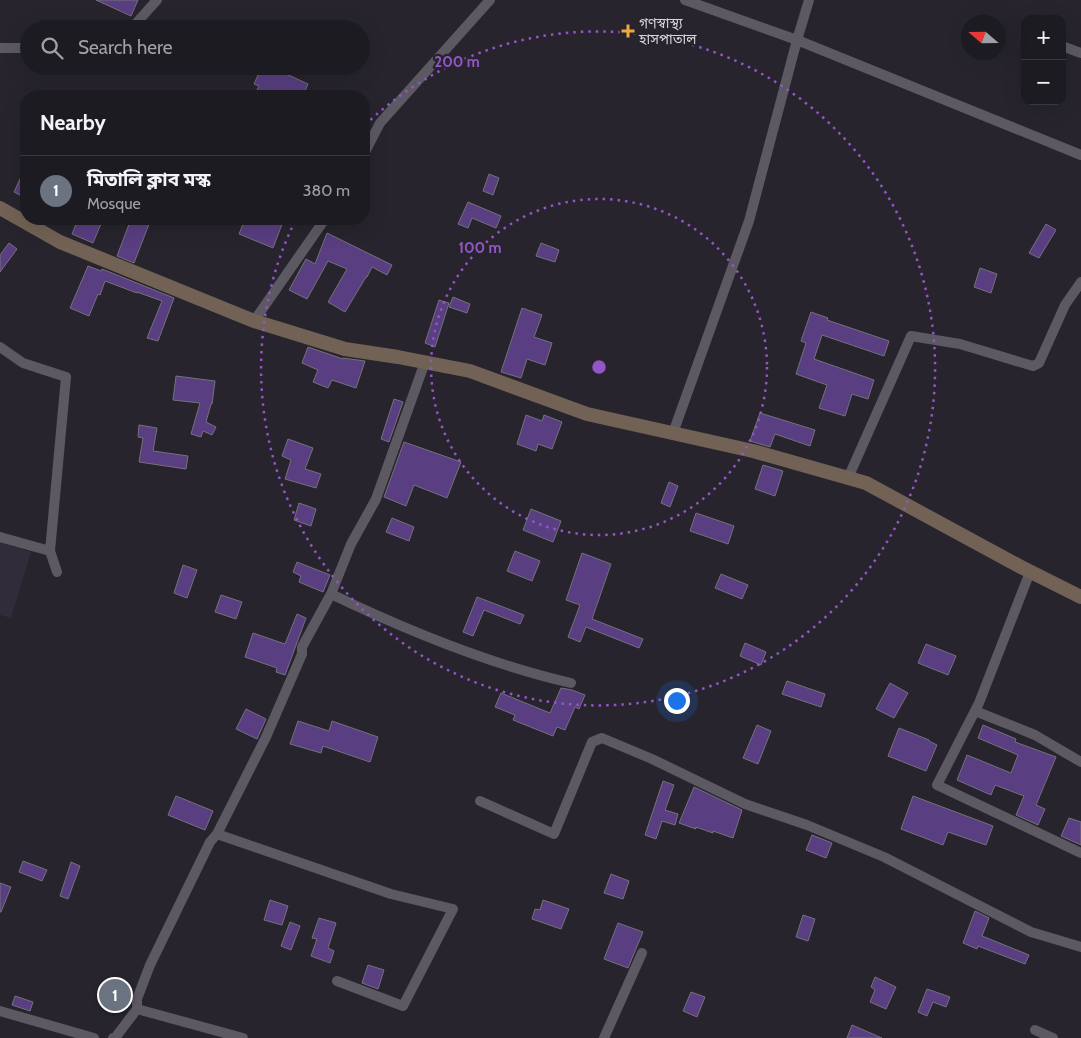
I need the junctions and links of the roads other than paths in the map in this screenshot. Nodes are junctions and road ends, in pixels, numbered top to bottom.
1 (157, 0) edge
2 (490, 0) edge
3 (685, 0) edge
4 (809, 0) edge
5 (139, 20) edge
6 (797, 40) junction
7 (1066, 47) edge
8 (0, 48) edge
9 (20, 48) edge
10 (1081, 52) edge
11 (370, 142) edge
12 (1081, 155) edge
13 (0, 208) edge
14 (20, 219) edge
15 (30, 225) edge
16 (321, 225) edge
17 (1081, 282) edge
18 (254, 321) junction
19 (0, 347) edge
20 (425, 362) junction
21 (673, 433) junction
22 (848, 478) junction
23 (0, 536) edge
24 (50, 551) junction
25 (58, 572) dead end
26 (1030, 572) junction
27 (332, 594) junction
28 (1081, 597) edge
29 (571, 683) dead end
30 (975, 710) junction
31 (1081, 762) edge
32 (480, 801) dead end
33 (217, 834) junction
34 (1081, 853) edge
35 (1081, 947) edge
36 (642, 953) dead end
37 (337, 981) dead end
38 (136, 1009) junction
39 (0, 1011) edge
40 (1035, 1030) dead end
41 (94, 1038) edge
42 (113, 1038) edge
43 (243, 1038) edge
44 (604, 1038) edge
45 (1053, 1038) edge

1 - 5 street
2 - 11 street
3 - 6 street
4 - 6 street
6 - 12 street
6 - 21 street
7 - 10 street
8 - 9 street
13 - 14 street
15 - 18 street
16 - 18 street
17 - 22 street
18 - 20 street
19 - 24 street
20 - 21 street
20 - 27 street
21 - 22 street
22 - 26 street
23 - 24 street
24 - 25 street
26 - 28 street
26 - 30 street
27 - 29 street
27 - 33 street
30 - 31 street
30 - 34 street
32 - 35 street
33 - 37 street
33 - 38 street
36 - 44 street
38 - 42 street
38 - 43 street
39 - 41 street
40 - 45 street

